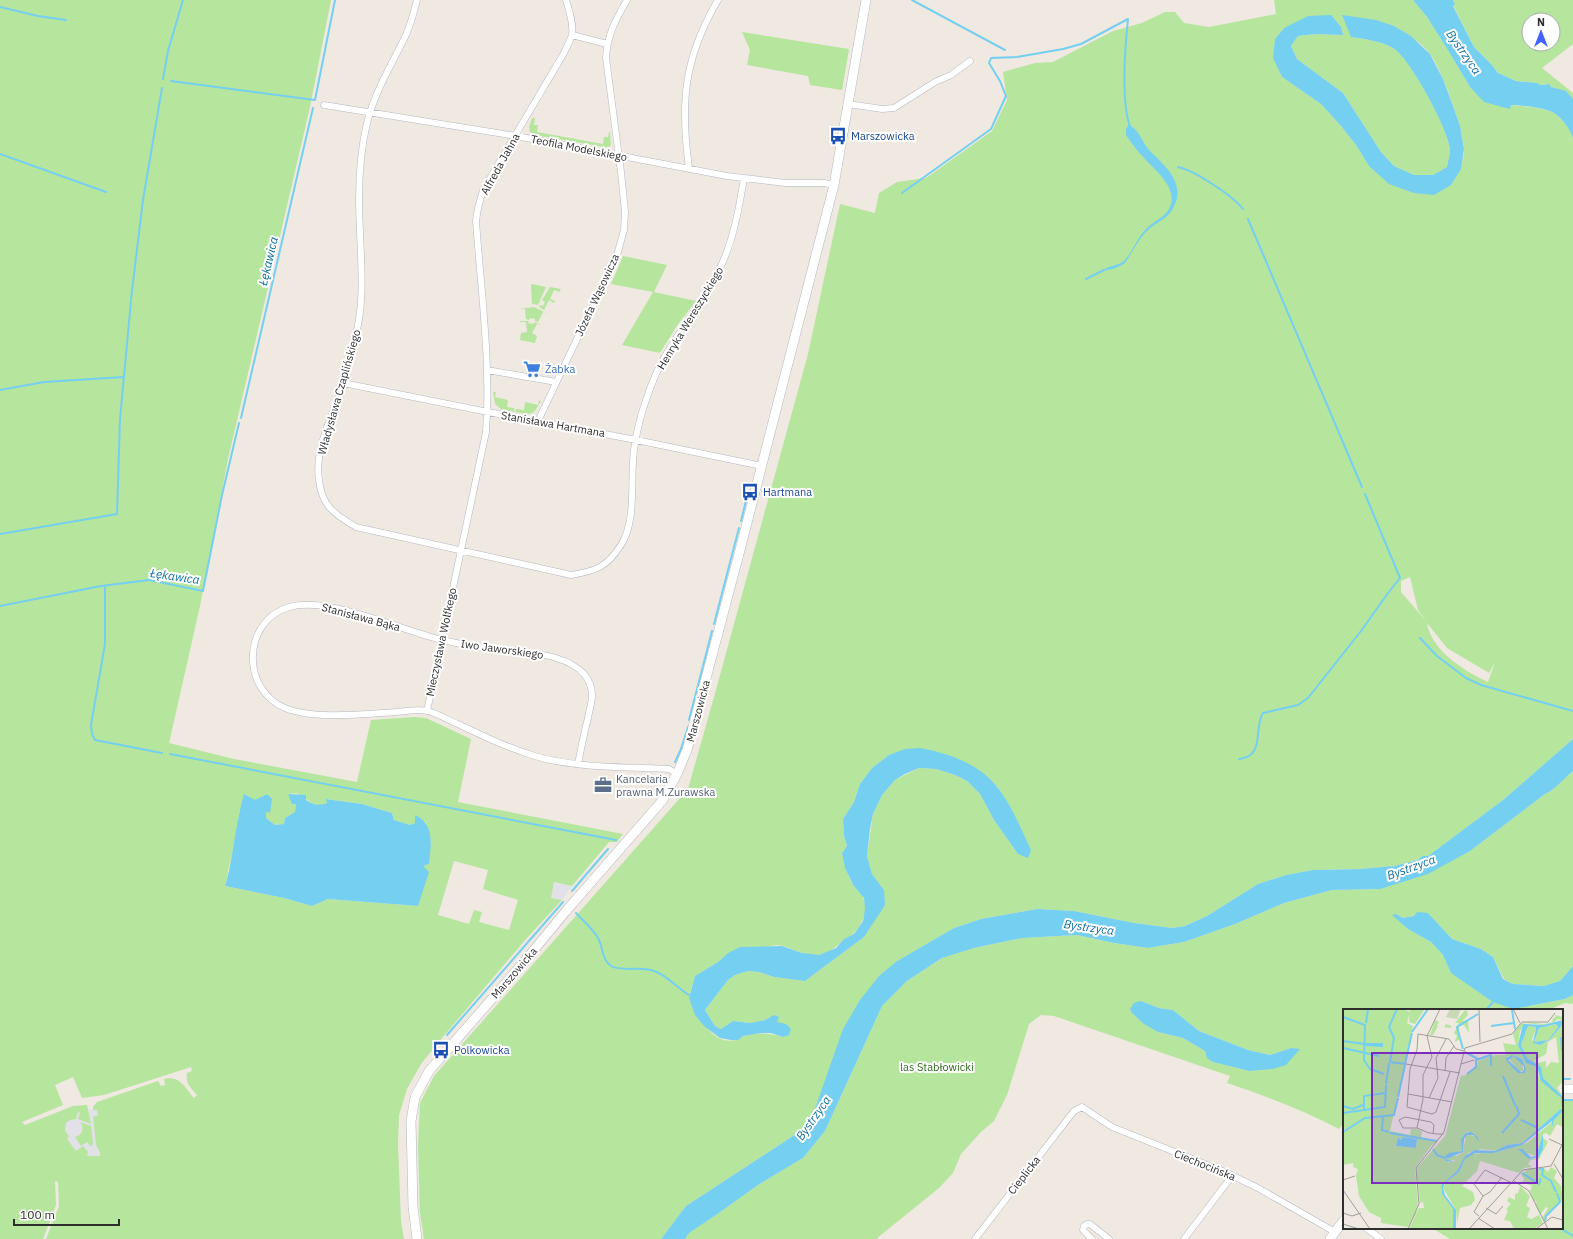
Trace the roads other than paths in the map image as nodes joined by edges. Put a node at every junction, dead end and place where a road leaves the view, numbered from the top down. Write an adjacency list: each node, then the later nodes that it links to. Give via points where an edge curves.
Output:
1 (417, 0): 11 (street, Władysława Czaplińskiego, via 407,34 375,95)
2 (566, 0): 6 (street, Alfreda Jahna)
3 (627, 0): 7 (street, Józefa Wąsowicza)
4 (718, 0): 14 (street, via 698,42 689,69 684,98 684,124)
5 (866, 0): 9 (street, Marszowicka)
6 (572, 35): 7 (street); 12 (street, Alfreda Jahna)
7 (607, 44): 13 (street, Józefa Wąsowicza, via 606,58)
8 (970, 61): 9 (street, via 894,108 882,110)
9 (848, 104): 16 (street, Marszowicka)
10 (324, 105): 11 (street, Teofila Modelskiego)
11 (370, 111): 12 (street, Teofila Modelskiego); 19 (street, Władysława Czaplińskiego, via 363,146 359,203 362,293 358,324)
12 (516, 136): 13 (street, Teofila Modelskiego); 17 (street, Alfreda Jahna, via 483,190 476,221)
13 (618, 155): 14 (street, Teofila Modelskiego); 18 (street, Józefa Wąsowicza, via 625,212 624,230 605,282)
14 (689, 168): 15 (street, Teofila Modelskiego)
15 (744, 178): 16 (street, Teofila Modelskiego); 22 (street, Henryka Wereszyckiego, via 734,228 722,266 669,348 657,372 644,404)
16 (834, 185): 23 (street, Marszowicka)
17 (487, 370): 18 (street); 20 (street, Alfreda Jahna)
18 (556, 382): 21 (street, Józefa Wąsowicza)
19 (343, 383): 20 (street, Stanisława Hartmana); 24 (street, Władysława Czaplińskiego, via 320,451 318,478 321,494 328,507 356,527)
20 (488, 412): 21 (street, Stanisława Hartmana); 24 (street, Mieczysława Wolfkego)
21 (538, 421): 22 (street, Stanisława Hartmana)
22 (636, 440): 23 (street, Stanisława Hartmana); 24 (street, Henryka Wereszyckiego, via 629,525 622,544 608,562 591,572 571,574)
23 (762, 466): 28 (street, Marszowicka, via 694,726)
24 (461, 550): 25 (street, Mieczysława Wolfkego)
25 (441, 640): 26 (street, Mieczysława Wolfkego); 26 (street, Stanisława Bąka, via 350,612 301,605 282,610 262,627 252,654 253,669 259,684 272,700 287,709 335,715); 27 (street, Iwo Jaworskiego, via 538,653 572,664 584,674 590,684 592,696)
26 (427, 711): 27 (street, Mieczysława Wolfkego, via 528,754 556,762)
27 (578, 764): 28 (street, Mieczysława Wolfkego, via 669,769)
28 (676, 774): 34 (street, Marszowicka, via 662,800 421,1083 415,1097 411,1127 413,1207)
29 (1074, 1111): 30 (street, Ciechocińska, via 1084,1108 1093,1116 1118,1129); 35 (street, Cieplicka)
30 (1232, 1176): 33 (street, Ciechocińska, via 1284,1202); 38 (street)
31 (1343, 1221): 33 (street)
32 (1367, 1229): 39 (street)
33 (1332, 1235)
34 (417, 1239)
35 (975, 1239)
36 (1092, 1239): 37 (street, via 1083,1230 1087,1224)
37 (1109, 1239)
38 (1184, 1239)
39 (1381, 1239)

